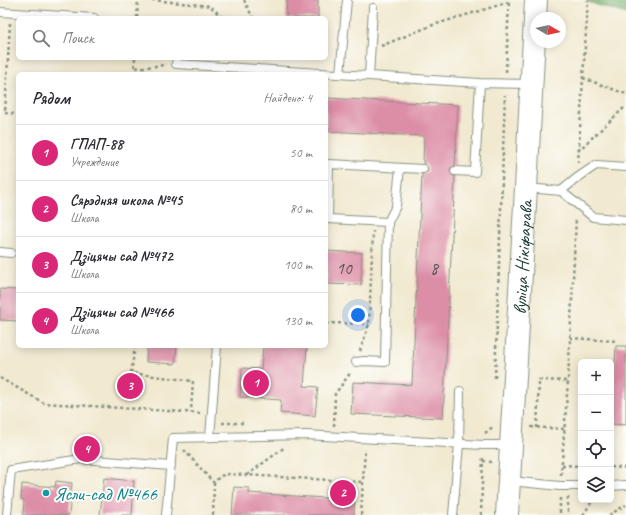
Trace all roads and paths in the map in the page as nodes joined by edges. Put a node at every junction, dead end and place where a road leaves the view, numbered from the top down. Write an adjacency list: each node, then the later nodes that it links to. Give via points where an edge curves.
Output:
1 (138, 0): 12 (path)
2 (152, 0): 13 (path, via 210,6)
3 (244, 0): 14 (path)
4 (347, 0): 22 (lane)
5 (536, 0): 27 (main road, вуліца Нікіфарава)
6 (509, 1): 15 (path, via 433,25); 26 (path)
7 (589, 1): 24 (path)
8 (374, 8): 15 (lane)
9 (0, 12): 10 (lane)
10 (11, 13): 11 (lane); 30 (path, via 5,113)
11 (61, 16)
12 (137, 16)
13 (221, 16)
14 (252, 16)
15 (371, 50): 23 (lane)
16 (135, 60): 18 (path)
17 (177, 61): 18 (path, via 173,65); 20 (lane)
18 (134, 68): 19 (path)
19 (134, 72)
20 (315, 72)
21 (328, 73): 22 (lane)
22 (340, 74): 23 (lane)
23 (369, 76): 25 (lane)
24 (583, 78): 28 (path); 31 (path)
25 (480, 82): 26 (lane); 35 (lane, via 475,172)
26 (506, 83): 27 (lane); 53 (path)
27 (531, 84): 37 (main road, вуліца Нікіфарава)
28 (626, 94)
29 (626, 106): 31 (path)
30 (16, 114)
31 (578, 151): 36 (path)
32 (626, 167): 36 (lane, via 596,165)
33 (400, 168): 34 (lane); 41 (lane, via 329,164 328,219); 42 (lane, via 396,206)
34 (423, 169)
35 (455, 171)
36 (577, 178): 38 (lane)
37 (526, 188): 38 (lane); 70 (main road, вуліца Нікіфарава)
38 (561, 191): 39 (lane)
39 (576, 205): 40 (lane, via 592,217); 47 (path)
40 (626, 220)
41 (374, 221): 42 (lane); 46 (path)
42 (388, 222): 51 (lane, via 385,362)
43 (0, 252): 44 (lane)
44 (11, 253)
45 (328, 324): 46 (path)
46 (369, 324): 51 (path)
47 (570, 338): 48 (path); 54 (path)
48 (617, 340)
49 (135, 348): 56 (path, via 132,373 193,381)
50 (217, 348): 57 (lane)
51 (356, 362): 61 (path, via 336,394)
52 (0, 378): 56 (path, via 44,403)
53 (495, 378)
54 (568, 381): 62 (path); 62 (path, via 539,380 537,428)
55 (460, 391): 68 (lane)
56 (191, 412): 57 (path, via 200,413)
57 (211, 422): 58 (path); 64 (lane)
58 (250, 424)
59 (327, 426): 61 (path)
60 (493, 426): 69 (path, via 483,435)
61 (334, 427): 65 (path)
62 (564, 429): 73 (path)
63 (306, 435): 64 (lane); 65 (lane); 78 (path, via 296,439)
64 (210, 437): 66 (lane)
65 (334, 437): 67 (lane)
66 (173, 438): 74 (lane); 81 (path)
67 (366, 438): 68 (lane); 80 (path)
68 (459, 444): 69 (lane); 92 (lane)
69 (483, 445): 70 (lane); 71 (path)
70 (512, 445): 79 (main road, вуліца Нікіфарава)
71 (483, 461): 72 (path); 93 (path)
72 (492, 462)
73 (562, 465): 75 (path); 83 (path)
74 (170, 466): 88 (lane, via 80,459 11,470); 89 (lane)
75 (578, 466)
76 (614, 467): 77 (path)
77 (626, 468)
78 (246, 475): 80 (path); 81 (path, via 220,476)
79 (509, 480): 83 (lane); 94 (main road, вуліца Нікіфарава)
80 (363, 482): 91 (path)
81 (214, 483): 90 (path)
82 (626, 485): 85 (lane)
83 (564, 486): 84 (lane); 95 (path); 96 (path)
84 (578, 486)
85 (614, 486)
86 (591, 503): 97 (path)
87 (626, 505): 98 (path)
88 (7, 515)
89 (166, 515)
90 (213, 515)
91 (362, 515)
92 (453, 515)
93 (480, 515)
94 (508, 515)
95 (560, 515)
96 (568, 515)
97 (583, 515)
98 (610, 515)

